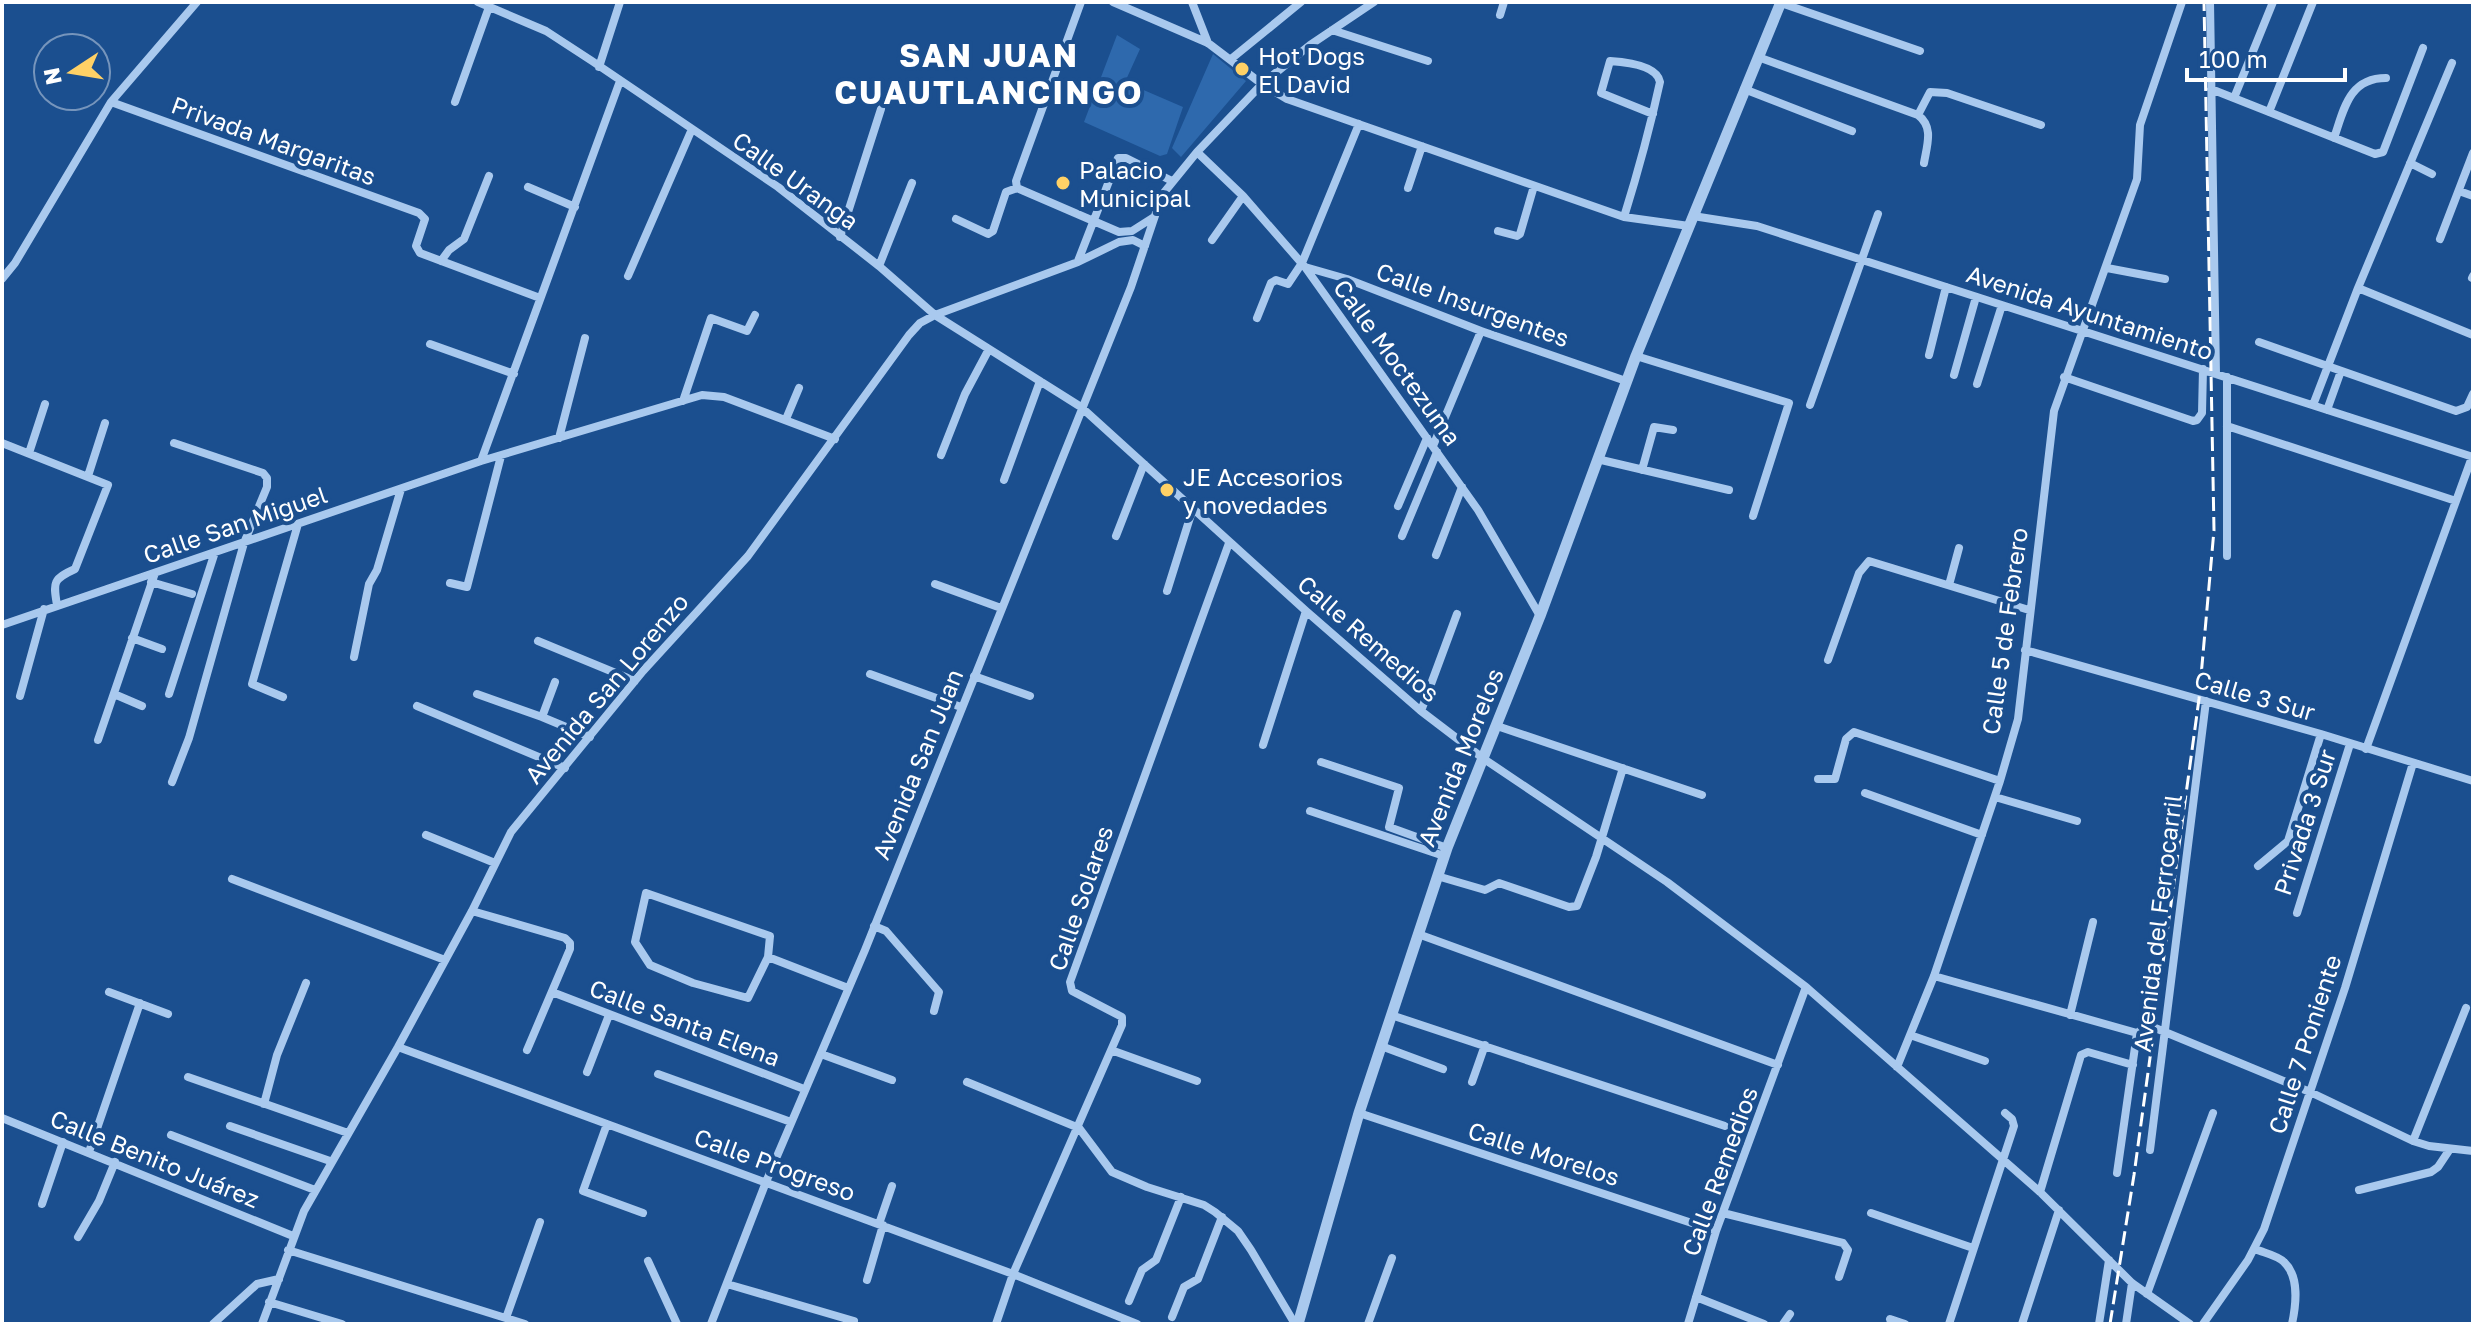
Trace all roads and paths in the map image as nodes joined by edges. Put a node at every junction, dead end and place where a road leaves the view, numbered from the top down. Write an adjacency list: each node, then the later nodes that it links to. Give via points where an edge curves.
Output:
1 (197, 2): 32 (street)
2 (478, 2): 15 (street, Calle Uranga)
3 (620, 2): 25 (street)
4 (1081, 2): 56 (street)
5 (1113, 2): 18 (street, Avenida Ayuntamiento)
6 (1192, 2): 18 (street)
7 (1301, 2): 22 (street)
8 (1374, 2): 17 (street, Avenida San Juan)
9 (1504, 2): 16 (street)
10 (1781, 2): 20 (street); 21 (street, Avenida Morelos)
11 (2182, 2): 78 (street, Calle 5 de Febrero, via 2140,125 2137,179)
12 (2210, 2): 30 (street)
13 (2273, 2): 31 (street)
14 (2313, 2): 37 (street)
15 (489, 7): 25 (street, Calle Uranga, via 546,31); 34 (street)
16 (1500, 15)
17 (1332, 30): 23 (street); 28 (street, Avenida San Juan)
18 (1208, 43): 22 (street, Avenida Ayuntamiento)
19 (2423, 48): 44 (street, via 2383,152 2375,154)
20 (1920, 51)
21 (1758, 57): 29 (street, Avenida Morelos); 39 (street)
22 (1231, 59): 28 (street, Avenida Ayuntamiento)
23 (1428, 61)
24 (2452, 63): 49 (street)
25 (599, 67): 27 (street, Calle Uranga)
26 (2386, 78): 44 (street, via 2370,78 2357,88)
27 (620, 81): 42 (street, Calle Uranga); 61 (street)
28 (1262, 84): 40 (street, Avenida Ayuntamiento, via 1287,99); 46 (street, Avenida San Juan)
29 (1744, 89): 43 (street); 67 (street, Avenida Morelos)
30 (2211, 89): 31 (street); 103 (street)
31 (2234, 98): 37 (street)
32 (112, 101)
33 (112, 102): 74 (street, Privada Margaritas, via 424,215 417,251)
34 (455, 102)
35 (881, 109): 69 (street)
36 (105, 112): 80 (street)
37 (2269, 112): 44 (street)
38 (1653, 114): 38 (street, via 1659,74 1610,61 1601,93); 64 (street)
39 (1918, 115): 41 (street, via 1930,92 1947,93); 48 (street, via 1929,132)
40 (1359, 124): 45 (street, Avenida Ayuntamiento); 76 (street)
41 (2041, 125)
42 (692, 129): 69 (street, Calle Uranga); 79 (street)
43 (1852, 131)
44 (2334, 138)
45 (1422, 146): 54 (street, Avenida Ayuntamiento); 57 (street)
46 (1197, 152): 52 (street, Avenida San Juan); 59 (street, Calle Moctezuma)
47 (2473, 153): 58 (street)
48 (1924, 163)
49 (2410, 163): 50 (street); 83 (street)
50 (2432, 174)
51 (489, 176): 74 (street, via 464,239)
52 (1172, 181): 63 (street, Avenida San Juan); 66 (street, via 1118,158)
53 (912, 183): 77 (street)
54 (1534, 186): 64 (street, Avenida Ayuntamiento); 68 (street, via 1520,234)
55 (528, 187): 61 (street)
56 (1017, 188): 65 (street, via 1006,192 988,234); 66 (street)
57 (1408, 188)
58 (2459, 191): 60 (street); 70 (street)
59 (1243, 196): 71 (street); 76 (street, Calle Moctezuma)
60 (2473, 196)
61 (575, 207): 85 (street)
62 (1878, 214): 73 (street)
63 (1154, 217): 66 (street, via 1132,231 1119,232); 72 (street, Avenida San Juan)
64 (1624, 217): 67 (street, Avenida Ayuntamiento)
65 (956, 219)
66 (1093, 221): 75 (street)
67 (1691, 221): 73 (street, Avenida Ayuntamiento, via 1757,226); 98 (street, Avenida Morelos)
68 (1498, 231)
69 (840, 237): 77 (street, Calle Uranga)
70 (2440, 239)
71 (1212, 240)
72 (1145, 246): 75 (street, Avenida San Lorenzo, via 1127,239); 116 (street, Avenida San Juan)
73 (1862, 260): 82 (street, Avenida Ayuntamiento); 114 (street)
74 (441, 261): 85 (street)
75 (1078, 262): 88 (street, Avenida San Lorenzo)
76 (1303, 265): 89 (street, via 1288,284 1271,283); 91 (street, Calle Insurgentes); 123 (street, Calle Moctezuma)
77 (879, 266): 88 (street, Calle Uranga)
78 (2107, 268): 81 (street); 90 (street, Calle 5 de Febrero)
79 (628, 276)
80 (2, 279)
81 (2165, 279)
82 (1946, 287): 84 (street, Avenida Ayuntamiento); 97 (street)
83 (2358, 288): 92 (street); 99 (street)
84 (1976, 297): 86 (street, Avenida Ayuntamiento); 104 (street)
85 (540, 298): 102 (street)
86 (2002, 305): 90 (street, Avenida Ayuntamiento); 109 (street)
87 (755, 315): 112 (street, via 747,331 711,318)
88 (935, 315): 96 (street, Calle Uranga); 124 (street, Avenida San Lorenzo, via 909,335)
89 (1257, 318)
90 (2082, 330): 100 (street, Avenida Ayuntamiento); 105 (street, Calle 5 de Febrero)
91 (1481, 331): 108 (street, Calle Insurgentes); 127 (street)
92 (2473, 335)
93 (585, 338): 122 (street)
94 (2259, 342): 99 (street)
95 (430, 344): 102 (street)
96 (989, 349): 107 (street, Calle Uranga); 129 (street)
97 (1929, 355)
98 (1636, 356): 108 (street, Avenida Morelos); 144 (street, via 1789,403)
99 (2327, 366): 101 (street); 115 (street)
100 (2203, 369): 103 (street, Avenida Ayuntamiento); 105 (street, via 2202,413 2193,421)
101 (2341, 371): 111 (street, via 2456,411 2463,410); 117 (street)
102 (514, 374): 133 (street)
103 (2216, 374): 106 (street, Avenida Ayuntamiento)
104 (1954, 375)
105 (2064, 377): 163 (street, Calle 5 de Febrero, via 2048,444)
106 (2227, 377): 115 (street, Avenida Ayuntamiento); 120 (street)
107 (1040, 381): 116 (street, Calle Uranga); 137 (street)
108 (1626, 381): 132 (street, Avenida Morelos)
109 (1977, 384)
110 (799, 388): 118 (street)
111 (2473, 394)
112 (683, 401): 118 (street, Calle San Miguel, via 702,395 724,397); 122 (street, Calle San Miguel)
113 (45, 404): 128 (street)
114 (1810, 405)
115 (2313, 405): 117 (street, Avenida Ayuntamiento)
116 (1081, 407): 134 (street, Calle Remedios); 161 (street, Avenida San Juan)
117 (2327, 410): 131 (street, Avenida Ayuntamiento)
118 (786, 419): 124 (street, Calle San Miguel)
119 (105, 423): 136 (street)
120 (2227, 426): 141 (street); 153 (street)
121 (1673, 430): 135 (street, via 1654,427)
122 (559, 438): 130 (street, Calle San Miguel)
123 (1427, 438): 127 (street, Calle Moctezuma); 142 (street)
124 (835, 439): 177 (street, Avenida San Lorenzo, via 748,556)
125 (2, 443): 128 (street)
126 (174, 443): 148 (street, via 267,478)
127 (1435, 449): 138 (street, Calle Moctezuma); 147 (street)
128 (29, 453): 136 (street)
129 (941, 455)
130 (501, 456): 133 (street, Calle San Miguel); 155 (street, via 467,587)
131 (2472, 457): 141 (street)
132 (1597, 459): 135 (street); 166 (street, Avenida Morelos)
133 (481, 461): 139 (street, Calle San Miguel)
134 (1144, 464): 143 (street, Calle Remedios); 146 (street)
135 (1642, 470): 140 (street)
136 (88, 476): 160 (street, via 108,489 75,569 59,576 54,585)
137 (1004, 480)
138 (1462, 487): 152 (street); 166 (street, Calle Moctezuma)
139 (401, 489): 145 (street, Calle San Miguel); 173 (street, via 369,584)
140 (1729, 490)
141 (2456, 501): 197 (street)
142 (1398, 506)
143 (1193, 508): 149 (street, Calle Remedios); 158 (street)
144 (1753, 516)
145 (298, 524): 148 (street, Calle San Miguel); 184 (street, via 252,684)
146 (1116, 536)
147 (1402, 536)
148 (244, 543): 151 (street, Calle San Miguel); 206 (street)
149 (1229, 543): 164 (street, Calle Remedios); 247 (street, Calle Solares, via 1070,982 1072,991 1122,1017)
150 (1959, 548): 157 (street)
151 (215, 552): 154 (street, Calle San Miguel); 180 (street)
152 (1436, 555)
153 (2227, 556)
154 (153, 578): 159 (street); 160 (street, Calle San Miguel); 169 (street)
155 (450, 583)
156 (935, 584): 161 (street)
157 (1949, 585): 163 (street); 174 (street, via 1869,561 1859,573)
158 (1167, 591)
159 (192, 594)
160 (57, 605): 162 (street, Calle San Miguel)
161 (1001, 608): 176 (street, Avenida San Juan)
162 (44, 609): 167 (street, Calle San Miguel); 182 (street)
163 (2029, 610): 172 (street, Calle 5 de Febrero)
164 (1306, 611): 189 (street, Calle Remedios); 196 (street)
165 (1457, 614): 189 (street)
166 (1540, 616): 191 (street, Avenida Morelos)
167 (5, 624): 168 (street)
168 (2, 637)
169 (132, 638): 171 (street); 179 (street)
170 (538, 641): 177 (street)
171 (162, 649)
172 (2025, 650): 185 (street, Calle 3 Sur); 204 (street, Calle 5 de Febrero, via 2018,719)
173 (354, 657)
174 (1828, 660)
175 (870, 674): 188 (street)
176 (974, 676): 183 (street); 188 (street, Avenida San Juan)
177 (635, 681): 193 (street, Avenida San Lorenzo)
178 (555, 682): 190 (street)
179 (114, 694): 186 (street); 194 (street)
180 (169, 694)
181 (477, 694): 190 (street)
182 (20, 696)
183 (1030, 696)
184 (283, 697)
185 (2206, 701): 192 (street, Calle 3 Sur); 240 (street, Avenida del Ferrocarril)
186 (142, 706)
187 (417, 706): 201 (street)
188 (961, 707): 223 (street, Avenida San Juan)
189 (1421, 711): 198 (street, Calle Remedios)
190 (542, 717): 193 (street)
191 (1497, 726): 198 (street, Avenida Morelos); 202 (street)
192 (2321, 734): 195 (street, Calle 3 Sur); 217 (street, via 2288,841)
193 (590, 737): 201 (street, Avenida San Lorenzo)
194 (98, 740)
195 (2350, 744): 197 (street, Calle 3 Sur); 221 (street, Privada 3 Sur)
196 (1263, 745)
197 (2366, 749): 200 (street, Calle 3 Sur)
198 (1484, 759): 214 (street, Calle Remedios); 215 (street, Avenida Morelos)
199 (1321, 762): 215 (street, via 1399,788 1389,827)
200 (2413, 763): 205 (street, Calle 3 Sur); 262 (street, Calle 7 Poniente)
201 (565, 768): 216 (street, Avenida San Lorenzo, via 511,832)
202 (1623, 768): 208 (street); 214 (street)
203 (1818, 779): 204 (street, via 1837,776 1847,735 1854,732)
204 (2000, 781): 209 (street, Calle 5 de Febrero)
205 (2473, 781)
206 (172, 782)
207 (1865, 793): 213 (street)
208 (1702, 795)
209 (1995, 797): 211 (street); 213 (street, Calle 5 de Febrero)
210 (1310, 811): 215 (street)
211 (2077, 821)
212 (426, 835): 216 (street)
213 (1982, 835): 227 (street, Calle 5 de Febrero)
214 (1601, 837): 218 (street, via 1580,900 1572,907 1499,883 1485,890); 229 (street, Calle Remedios)
215 (1446, 852): 218 (street, Avenida Morelos)
216 (495, 863): 220 (street, Avenida San Lorenzo)
217 (2258, 866)
218 (1437, 876): 224 (street, Avenida Morelos)
219 (232, 879): 226 (street)
220 (472, 911): 226 (street, Avenida San Lorenzo); 232 (street, via 570,943)
221 (2297, 913)
222 (2093, 922): 239 (street)
223 (874, 926): 230 (street, Avenida San Juan); 235 (street, via 886,931 939,992)
224 (1418, 934): 238 (street, Avenida Morelos); 250 (street)
225 (768, 957): 225 (street, via 770,936 646,893 635,942 650,965 748,998); 230 (street)
226 (445, 960): 245 (street, Avenida San Lorenzo)
227 (1934, 976): 239 (street); 242 (street, Calle 5 de Febrero)
228 (306, 983): 263 (street)
229 (1806, 987): 250 (street, Calle Remedios); 252 (street, Calle Remedios)
230 (848, 988): 248 (street, Avenida San Juan)
231 (109, 992): 233 (street)
232 (552, 992): 237 (street, Calle Santa Elena); 246 (street)
233 (140, 1003): 236 (street); 280 (street)
234 (2466, 1008): 275 (street)
235 (934, 1011)
236 (168, 1014)
237 (609, 1015): 254 (street); 261 (street, Calle Santa Elena)
238 (1391, 1015): 243 (street); 244 (street, Avenida Morelos)
239 (2070, 1015): 241 (street)
240 (2163, 1031): 241 (street, via 2148,1025); 262 (street); 278 (street, Avenida del Ferrocarril)
241 (2137, 1033): 251 (street)
242 (1910, 1035): 249 (street); 252 (street, Calle 5 de Febrero)
243 (1485, 1045): 260 (street); 271 (street)
244 (1381, 1046): 253 (street); 264 (street, Avenida Morelos)
245 (398, 1047): 269 (street, Calle Progreso); 273 (street, Avenida San Lorenzo)
246 (527, 1050)
247 (1111, 1050): 258 (street); 272 (street, Calle Solares)
248 (821, 1054): 257 (street); 261 (street, Avenida San Juan)
249 (1985, 1061)
250 (1778, 1065): 294 (street, Calle Remedios)
251 (2133, 1065): 284 (street); 289 (street, via 2088,1052 2081,1055)
252 (1897, 1067): 281 (street, Calle Remedios)
253 (1443, 1069)
254 (587, 1072)
255 (658, 1074): 268 (street)
256 (188, 1077): 263 (street)
257 (892, 1080)
258 (1197, 1081)
259 (967, 1082): 272 (street)
260 (1472, 1082)
261 (804, 1089): 268 (street, Avenida San Juan)
262 (2310, 1092): 275 (street); 303 (street, Calle 7 Poniente)
263 (264, 1104): 273 (street)
264 (1359, 1113): 299 (street, Calle Morelos); 331 (street, Avenida Morelos)
265 (2005, 1113): 281 (street, via 2014,1126)
266 (2213, 1113): 314 (street)
267 (2, 1118): 276 (street, Calle Benito Juárez)
268 (791, 1122): 285 (street, Avenida San Juan)
269 (607, 1124): 285 (street, Calle Progreso); 293 (street, via 583,1191)
270 (230, 1126): 282 (street)
271 (1725, 1126)
272 (1079, 1128): 290 (street, via 1112,1172); 308 (street, Calle Solares)
273 (348, 1133): 282 (street, Avenida San Lorenzo)
274 (171, 1135): 287 (street)
275 (2413, 1141): 277 (street)
276 (63, 1142): 280 (street, Calle Benito Juárez); 291 (street)
277 (2450, 1149): 279 (street); 288 (street, via 2431,1172)
278 (2150, 1150)
279 (2473, 1151)
280 (89, 1152): 283 (street, Calle Benito Juárez)
281 (2002, 1160): 289 (street, Calle Remedios); 302 (street)
282 (330, 1161): 287 (street, Avenida San Lorenzo)
283 (115, 1162): 300 (street, Calle Benito Juárez); 301 (street)
284 (2117, 1173)
285 (766, 1182): 298 (street, Calle Progreso); 313 (street, Avenida San Juan)
286 (892, 1186): 298 (street)
287 (315, 1190): 300 (street, Avenida San Lorenzo)
288 (2359, 1190)
289 (2040, 1192): 292 (street, Calle Remedios)
290 (1181, 1197): 296 (street); 316 (street, via 1156,1260 1142,1270)
291 (42, 1204)
292 (2059, 1210): 306 (street, Calle Remedios); 338 (street)
293 (643, 1213)
294 (1723, 1213): 299 (street, Calle Remedios); 309 (street, via 1843,1243 1848,1250)
295 (1871, 1213): 302 (street)
296 (1222, 1217): 319 (street, via 1198,1279 1184,1287); 331 (street, via 1238,1231)
297 (540, 1222): 320 (street)
298 (881, 1224): 308 (street, Calle Progreso); 311 (street)
299 (1716, 1231): 315 (street, Calle Remedios)
300 (293, 1236): 304 (street, Avenida San Lorenzo)
301 (78, 1237)
302 (1973, 1248): 337 (street)
303 (2255, 1249): 342 (street, Calle 7 Poniente); 343 (street, via 2291,1270)
304 (288, 1250): 310 (street, Avenida San Lorenzo); 320 (street)
305 (1392, 1258): 332 (street)
306 (2109, 1260): 312 (street, Calle Remedios); 339 (street)
307 (648, 1261): 327 (street)
308 (1013, 1274): 329 (street, Calle Solares); 330 (street, Calle Progreso)
309 (1839, 1277)
310 (279, 1279): 317 (street, Avenida San Lorenzo); 323 (street, via 257,1284)
311 (867, 1280)
312 (2132, 1283): 314 (street, Calle Remedios); 340 (street)
313 (727, 1284): 322 (street); 328 (street, Avenida San Juan)
314 (2147, 1294): 341 (street, Calle Remedios)
315 (1696, 1297): 333 (street, Calle Remedios); 334 (street)
316 (1129, 1301)
317 (269, 1302): 324 (street, Avenida San Lorenzo); 325 (street)
318 (1790, 1314): 335 (street)
319 (1172, 1317)
320 (506, 1318): 326 (street)
321 (1890, 1319): 336 (street)
322 (854, 1321)
323 (213, 1324)
324 (262, 1324)
325 (342, 1324)
326 (525, 1324)
327 (677, 1324)
328 (711, 1324)
329 (996, 1324)
330 (1137, 1324)
331 (1297, 1324)
332 (1368, 1324)
333 (1688, 1324)
334 (1764, 1324)
335 (1783, 1324)
336 (1905, 1324)
337 (1949, 1324)
338 (2022, 1324)
339 (2099, 1324)
340 (2126, 1324)
341 (2190, 1324)
342 (2203, 1324)
343 (2292, 1324)

